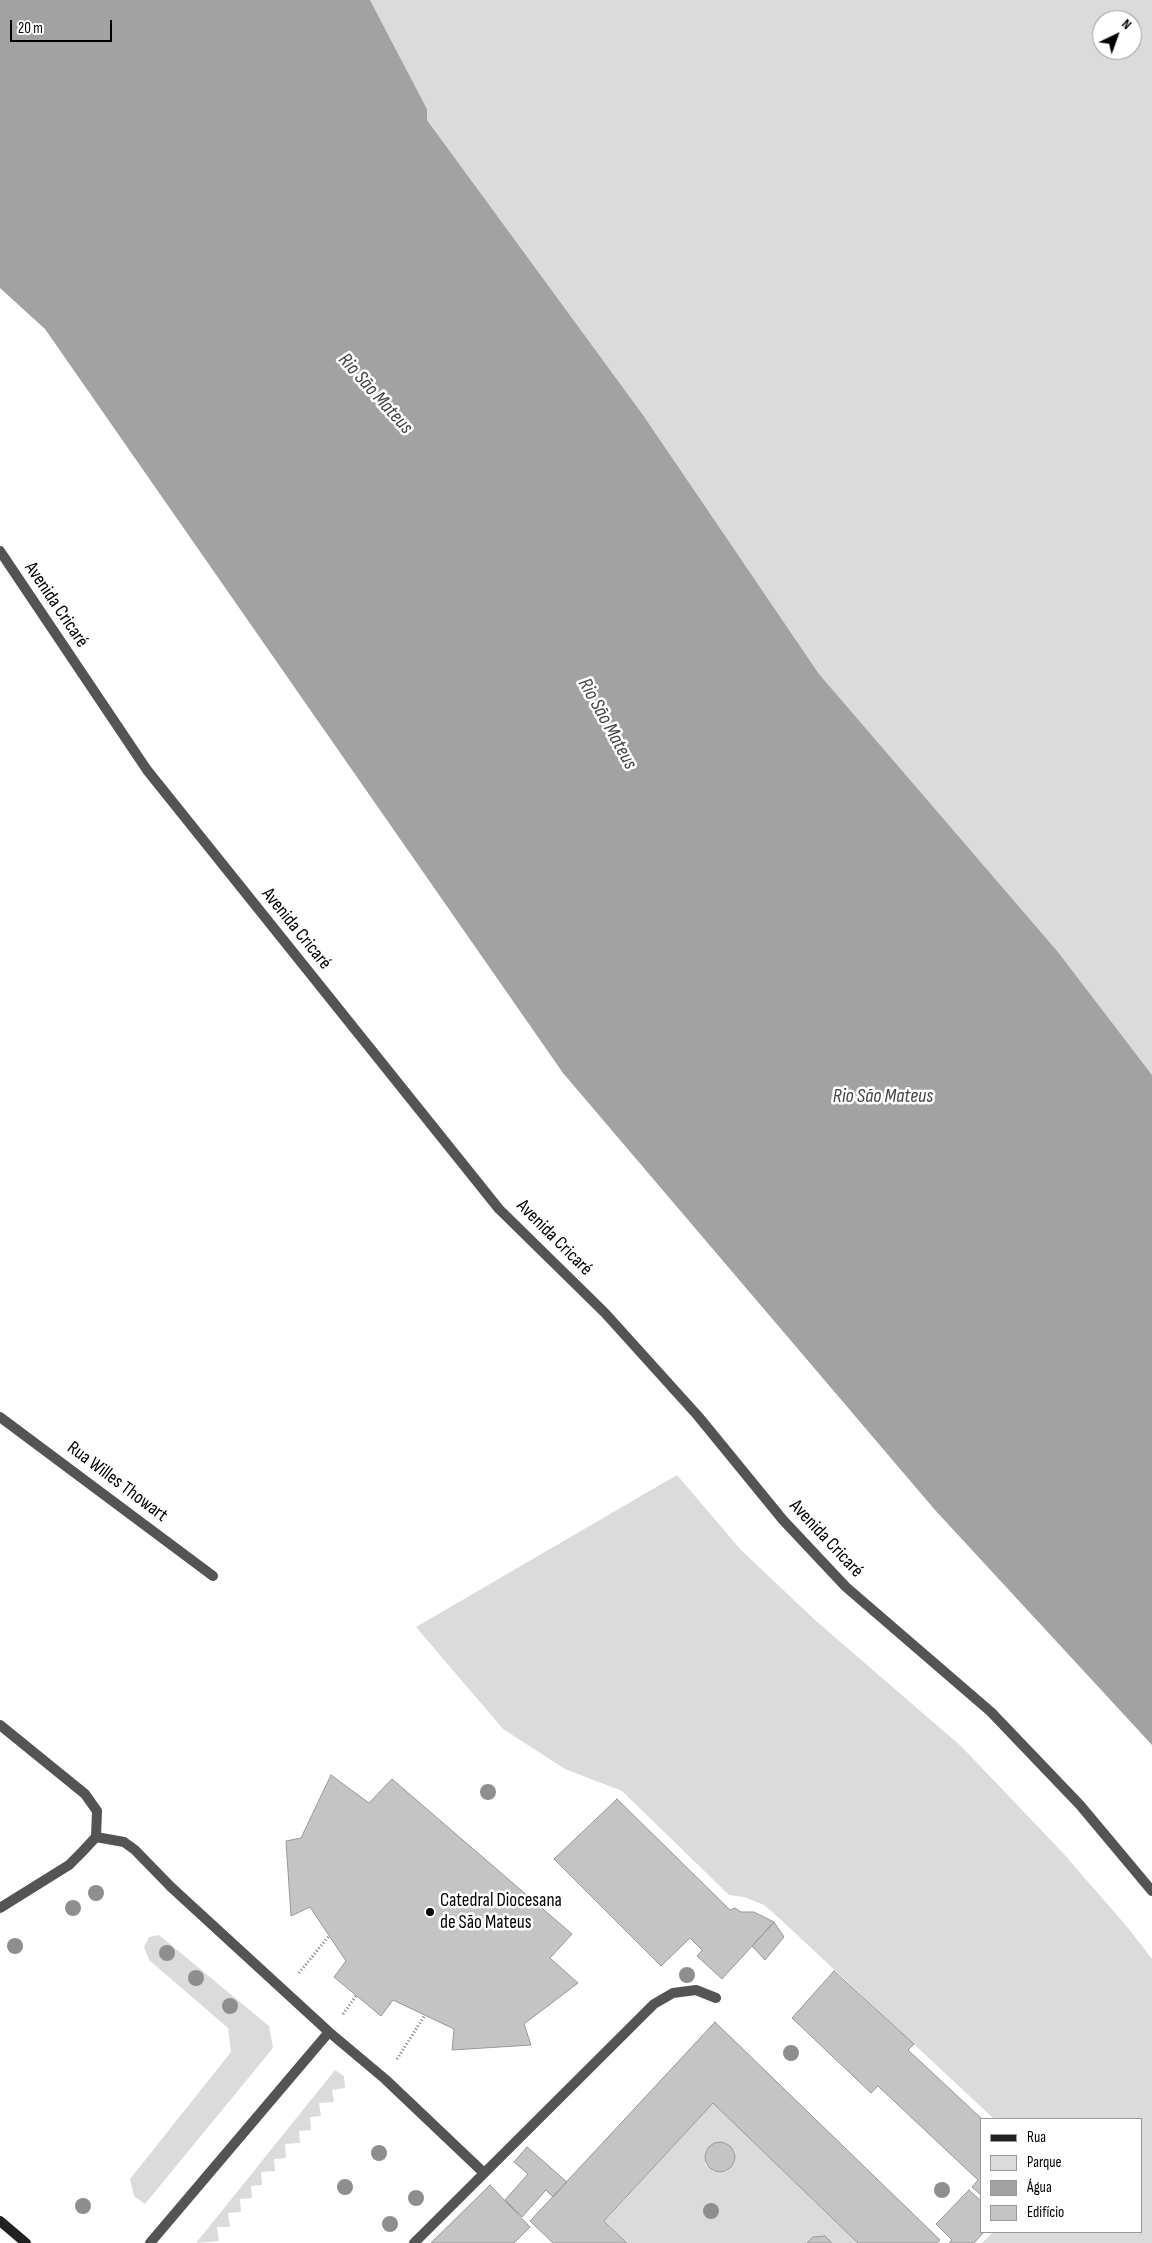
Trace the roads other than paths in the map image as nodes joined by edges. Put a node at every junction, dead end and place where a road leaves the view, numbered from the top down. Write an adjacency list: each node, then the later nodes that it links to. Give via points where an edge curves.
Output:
1 (0, 551): 6 (street, Avenida Cricaré, via 147,770 499,1209 611,1320 698,1416 782,1520 846,1587 991,1712 1080,1806)
2 (0, 1417): 3 (street, Rua Willes Thowart)
3 (213, 1576)
4 (0, 1725): 5 (street, via 85,1794 97,1812)
5 (96, 1837): 7 (street, via 69,1865); 9 (street, via 124,1842 135,1850)
6 (1152, 1891)
7 (0, 1908)
8 (716, 1998): 10 (street, via 696,1990 673,1993 654,2004)
9 (329, 2032): 10 (street, via 385,2079); 13 (street)
10 (484, 2173): 14 (street)
11 (0, 2221): 12 (street)
12 (26, 2243)
13 (150, 2243)
14 (414, 2243)

